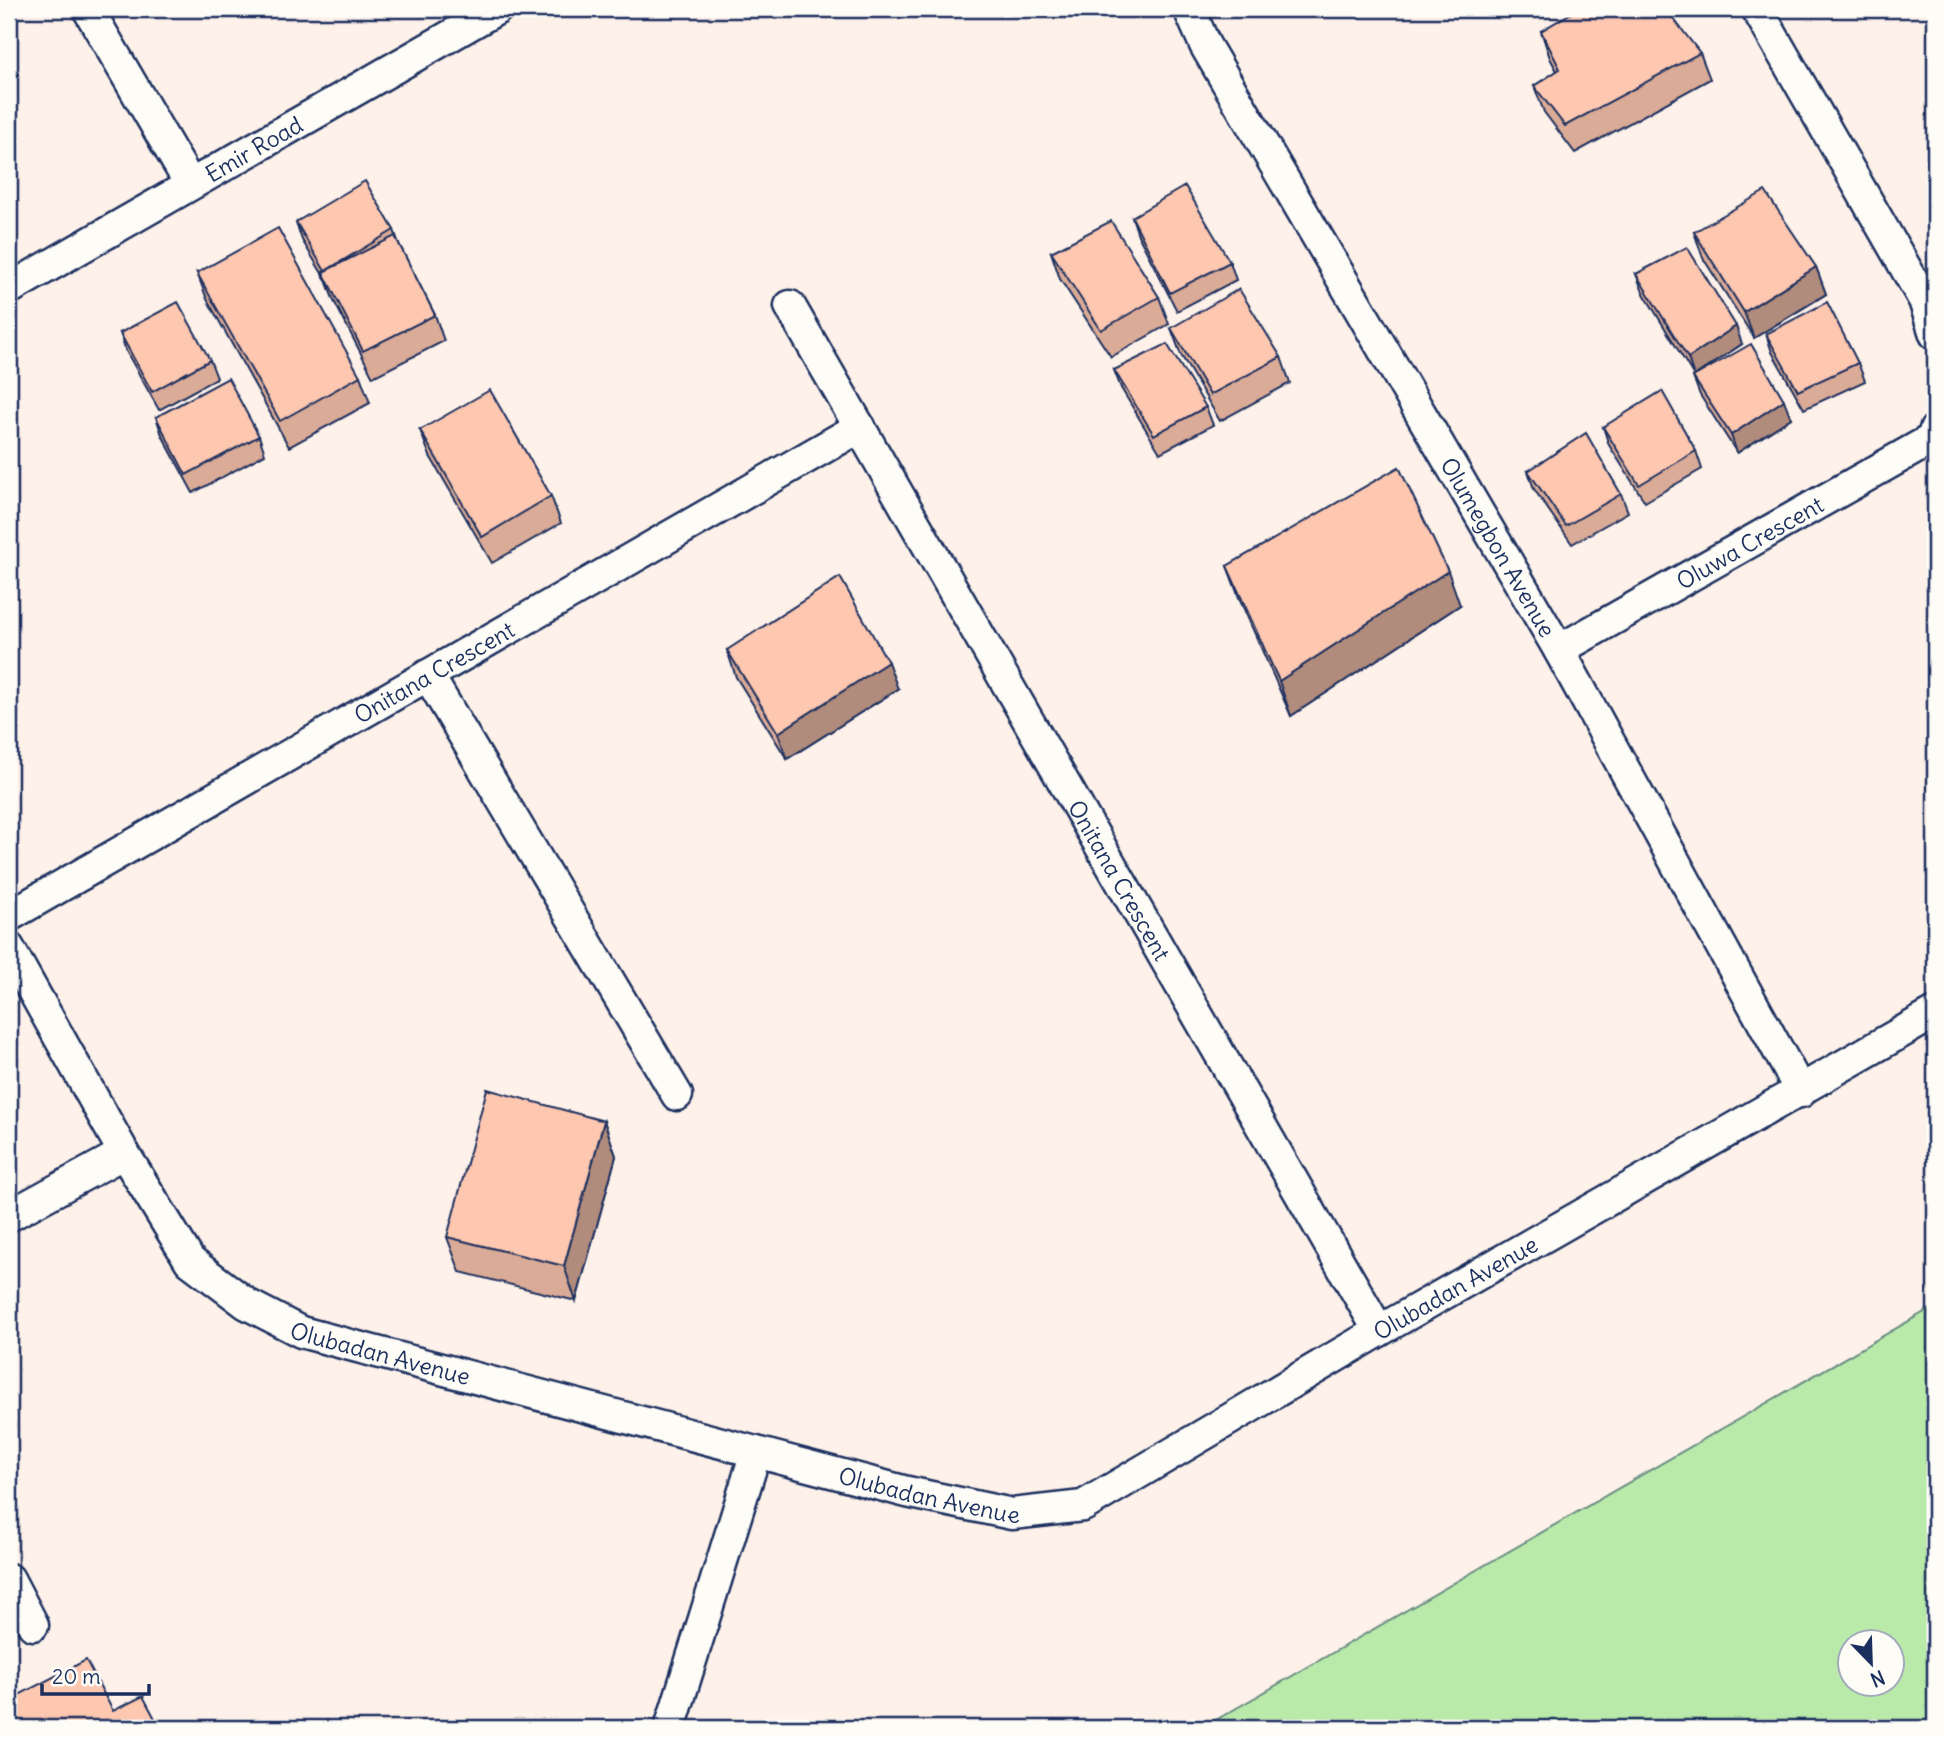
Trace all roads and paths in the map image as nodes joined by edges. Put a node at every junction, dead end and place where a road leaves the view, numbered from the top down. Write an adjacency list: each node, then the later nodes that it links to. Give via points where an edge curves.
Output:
1 (88, 9): 5 (street)
2 (496, 9): 5 (street, Emir Road)
3 (1189, 9): 11 (street, Olumegbon Avenue, via 1212,57)
4 (1757, 9): 8 (street, via 1924,300)
5 (190, 184): 6 (street, Emir Road)
6 (9, 289)
7 (790, 306): 9 (street, Onitana Crescent)
8 (1935, 334)
9 (860, 428): 12 (street, Onitana Crescent); 20 (street, Onitana Crescent)
10 (1935, 430): 11 (street, Oluwa Crescent, via 1931,439)
11 (1559, 650): 16 (street, Olumegbon Avenue)
12 (428, 675): 13 (street, Onitana Crescent); 17 (street)
13 (9, 916)
14 (9, 948): 18 (street, Olubadan Avenue)
15 (1935, 1013): 16 (street, Olubadan Avenue)
16 (1801, 1092): 20 (street, Olubadan Avenue)
17 (677, 1095)
18 (124, 1153): 19 (street); 21 (street, Olubadan Avenue, via 190,1261 247,1304 301,1332)
19 (9, 1216)
20 (1379, 1331): 21 (street, Olubadan Avenue, via 1083,1506 1012,1514)
21 (755, 1452): 24 (street)
22 (9, 1579): 23 (street)
23 (33, 1625)
24 (670, 1728)

